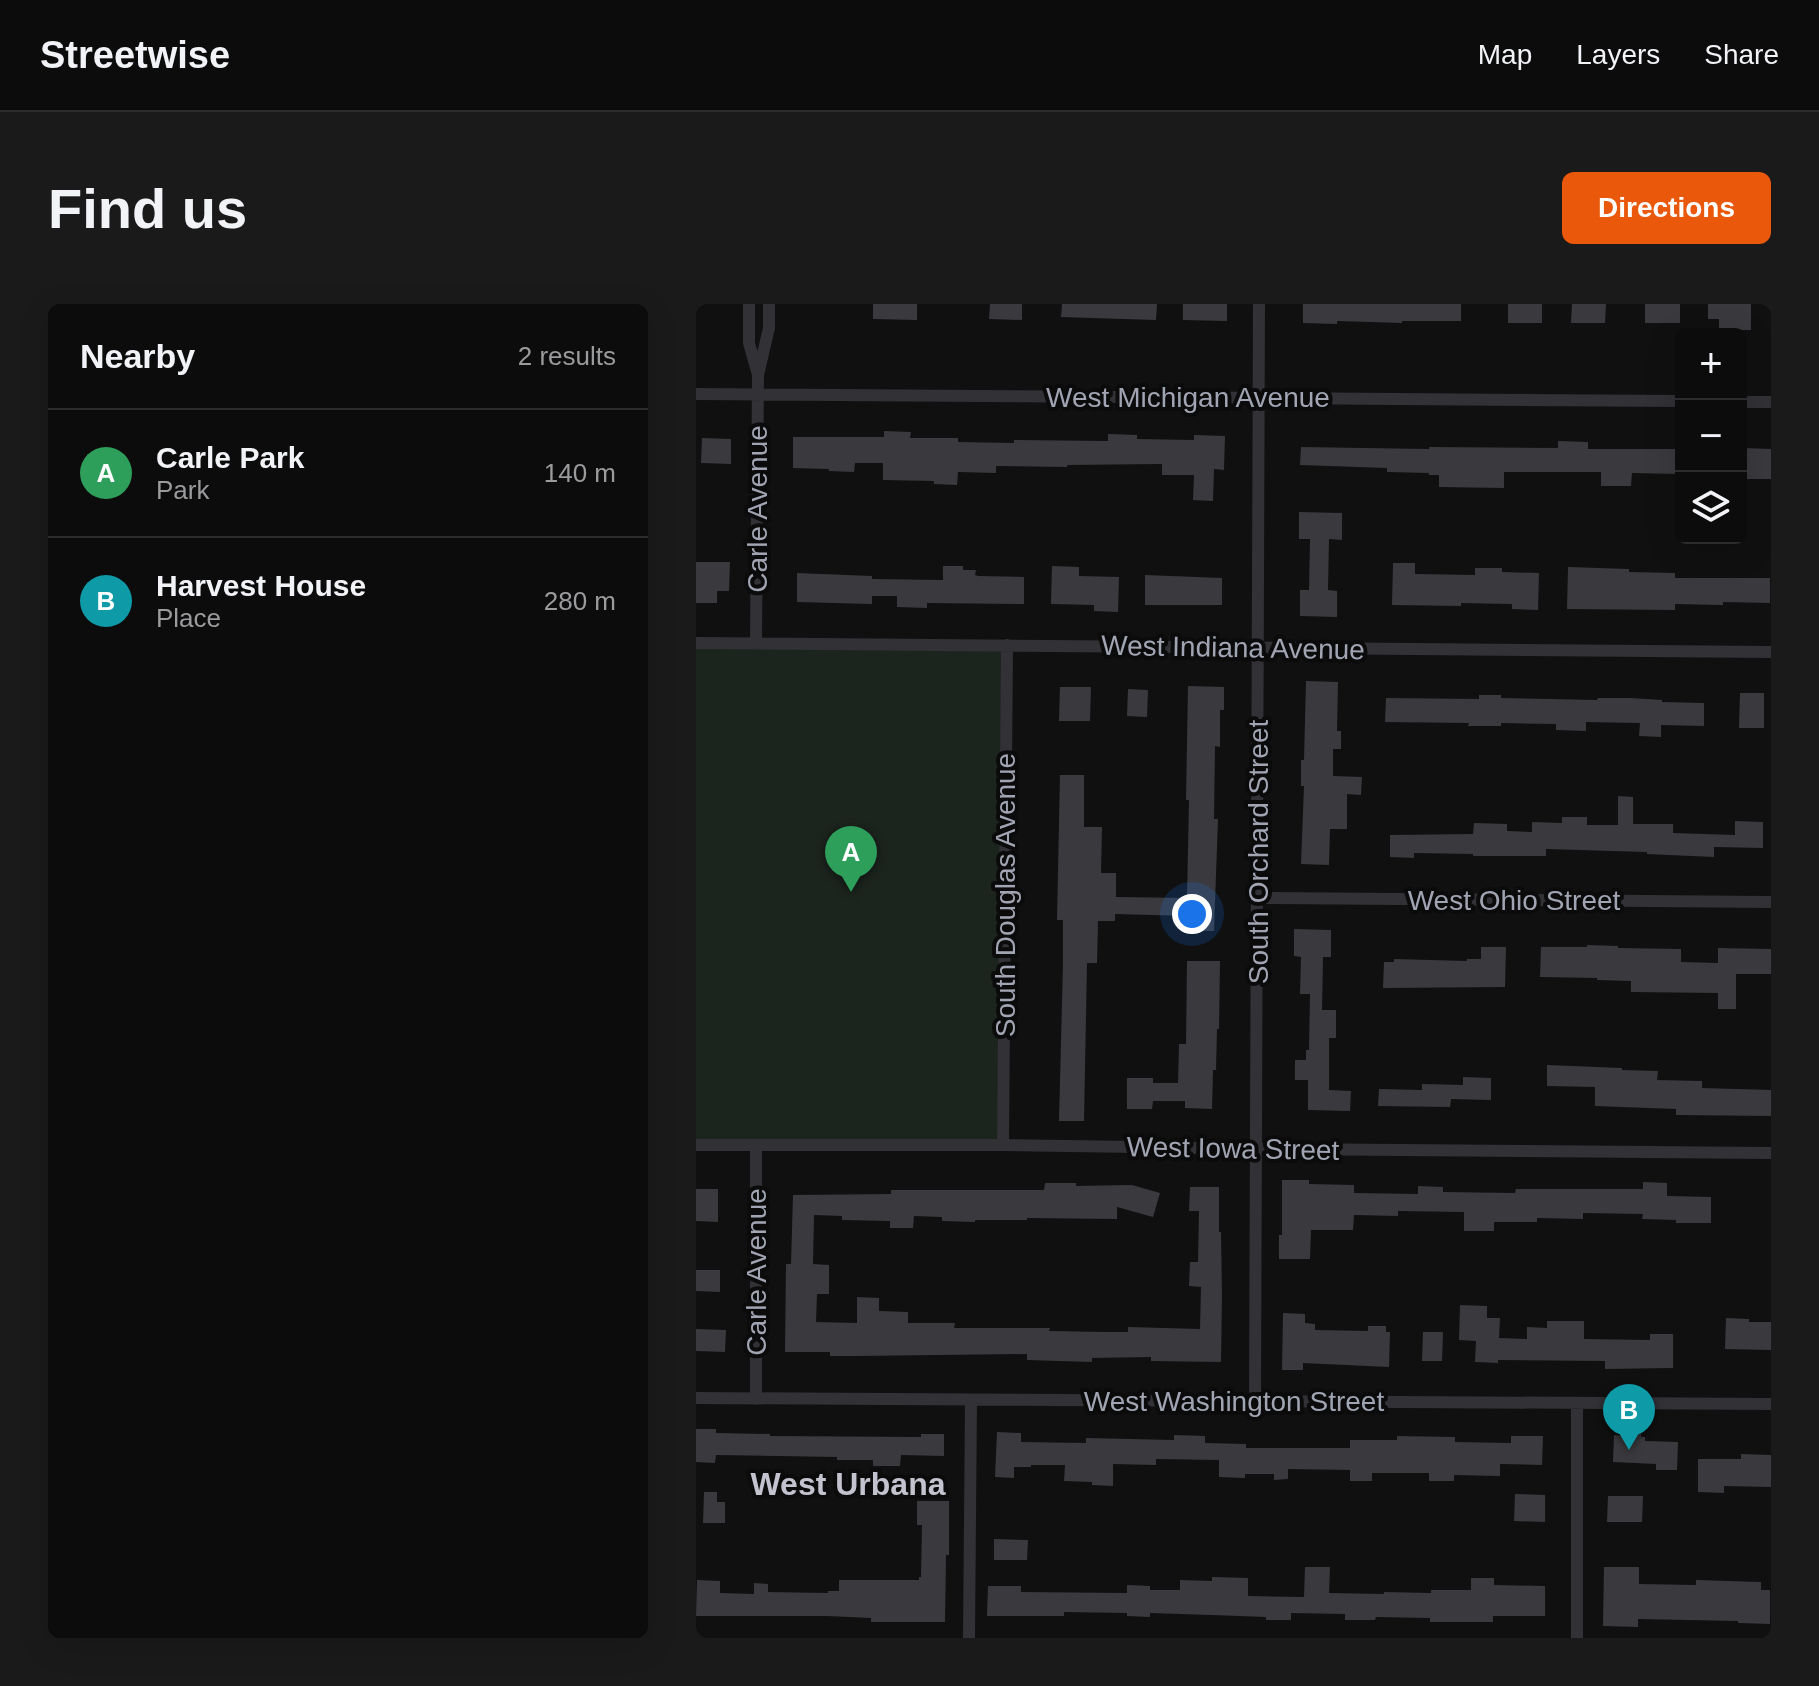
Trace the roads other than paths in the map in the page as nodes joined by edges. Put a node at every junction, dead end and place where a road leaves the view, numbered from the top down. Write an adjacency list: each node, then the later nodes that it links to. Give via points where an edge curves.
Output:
1 (749, 304): 4 (street, Carle Avenue, via 749,343)
2 (769, 304): 4 (street, Carle Avenue)
3 (1259, 304): 7 (street, South Orchard Street)
4 (758, 375): 6 (street, Carle Avenue)
5 (696, 394): 6 (street, West Michigan Avenue)
6 (758, 394): 7 (street, West Michigan Avenue); 12 (street, Carle Avenue)
7 (1259, 398): 8 (street, West Michigan Avenue); 14 (street, South Orchard Street)
8 (1675, 401)
9 (1747, 402): 10 (street)
10 (1771, 402)
11 (696, 643): 12 (street, West Indiana Avenue)
12 (756, 643): 13 (street, West Indiana Avenue)
13 (1007, 645): 14 (street, West Indiana Avenue); 19 (street, South Douglas Avenue)
14 (1258, 648): 15 (street, West Indiana Avenue); 16 (street, South Orchard Street)
15 (1771, 652)
16 (1257, 898): 17 (street, West Ohio Street); 21 (street, South Orchard Street)
17 (1771, 902)
18 (696, 1145): 20 (street, West Iowa Street)
19 (1003, 1145): 20 (street, West Iowa Street); 21 (street, West Iowa Street)
20 (756, 1146): 24 (street, Carle Avenue)
21 (1257, 1148): 22 (street, West Iowa Street); 26 (street, South Orchard Street)
22 (1771, 1153)
23 (696, 1398): 24 (street, West Washington Street)
24 (756, 1399): 25 (street, West Washington Street)
25 (971, 1400): 26 (street, West Washington Street); 29 (street)
26 (1255, 1401): 27 (street, West Washington Street)
27 (1577, 1403): 28 (street, West Washington Street); 30 (street)
28 (1771, 1404)
29 (969, 1638)
30 (1577, 1638)

